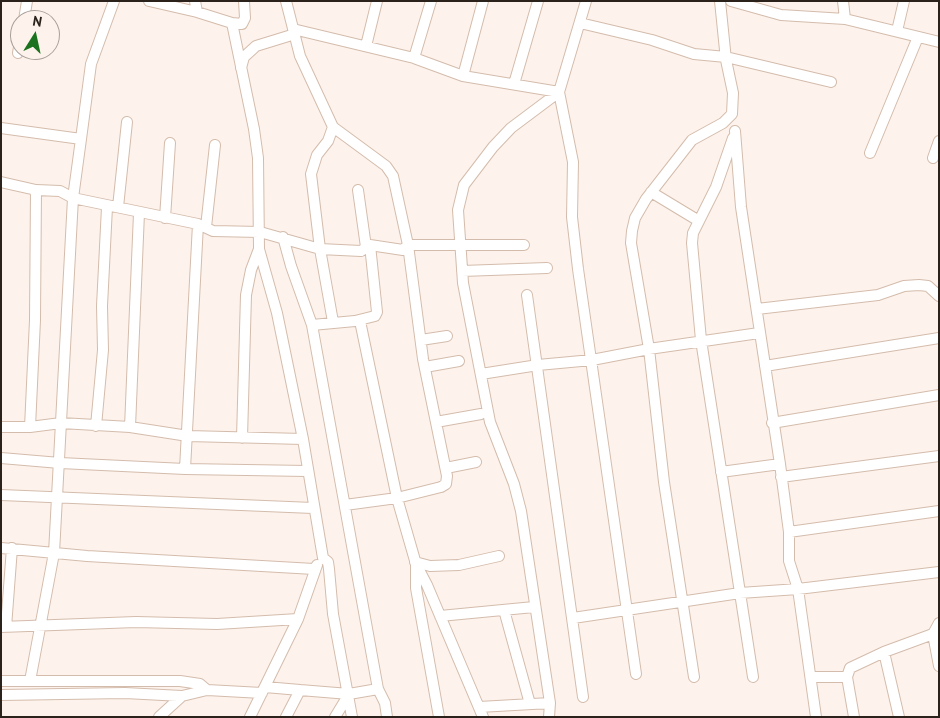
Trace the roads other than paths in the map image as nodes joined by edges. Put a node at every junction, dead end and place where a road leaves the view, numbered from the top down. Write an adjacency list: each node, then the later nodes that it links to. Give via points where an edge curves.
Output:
1 (114, 1): 37 (street, via 91,64)
2 (149, 1): 15 (street)
3 (195, 1): 16 (street)
4 (244, 1): 18 (street, via 242,24)
5 (286, 1): 21 (street)
6 (378, 1): 24 (street)
7 (431, 1): 26 (street)
8 (484, 1): 28 (street)
9 (538, 1): 30 (street)
10 (586, 1): 19 (street)
11 (720, 1): 25 (street)
12 (731, 1): 17 (street, via 781,15)
13 (843, 1): 17 (street)
14 (904, 1): 20 (street)
15 (168, 3): 16 (street)
16 (197, 12): 18 (street)
17 (845, 19): 20 (street)
18 (232, 23): 27 (street)
19 (580, 23): 25 (street, via 694,54); 31 (street)
20 (897, 31): 22 (street)
21 (294, 32): 24 (street); 27 (street, via 256,46 244,57); 34 (street, via 300,56)
22 (918, 36): 23 (street); 41 (street)
23 (939, 42)
24 (366, 46): 26 (street)
25 (726, 57): 29 (street); 32 (street)
26 (414, 58): 28 (street)
27 (241, 69): 54 (street, via 258,158)
28 (463, 76): 30 (street)
29 (831, 82)
30 (514, 84): 31 (street)
31 (559, 92): 59 (street, via 511,128 464,185 458,210); 76 (street, via 573,162 572,217)
32 (732, 114): 36 (street); 46 (street, via 723,123 692,140)
33 (127, 122): 49 (street)
34 (333, 127): 56 (street, via 386,166 393,176); 61 (street, via 328,141 317,155 311,174)
35 (1, 128): 37 (street)
36 (735, 131): 52 (street, via 716,187); 66 (street, via 740,207)
37 (81, 139): 47 (street)
38 (939, 141): 42 (street)
39 (170, 143): 51 (street)
40 (215, 145): 53 (street)
41 (870, 153)
42 (933, 158)
43 (1, 182): 44 (street)
44 (36, 190): 47 (street, via 60,191); 89 (street)
45 (358, 190): 58 (street)
46 (651, 192): 52 (street); 75 (street, via 635,218 631,243)
47 (73, 198): 48 (street); 85 (street)
48 (107, 207): 49 (street); 87 (street, via 103,350)
49 (118, 207): 50 (street)
50 (139, 213): 51 (street); 90 (street)
51 (165, 218): 53 (street)
52 (699, 221): 74 (street, via 692,243)
53 (202, 226): 54 (street, via 213,230); 91 (street)
54 (260, 232): 55 (street); 60 (street)
55 (283, 237): 61 (street); 69 (street)
56 (408, 245): 58 (street, via 403,250); 59 (street); 73 (street)
57 (524, 245): 59 (street)
58 (368, 246): 61 (street, via 361,251); 67 (street, via 377,312 376,316)
59 (461, 247): 63 (street)
60 (259, 249): 92 (street, via 246,295); 93 (street, via 277,313)
61 (320, 249): 68 (street)
62 (547, 268): 63 (street)
63 (462, 271): 81 (street)
64 (527, 295): 78 (street)
65 (939, 296): 66 (street, via 928,286 904,286 878,295)
66 (757, 309): 70 (street)
67 (360, 321): 68 (street); 106 (street)
68 (333, 322): 69 (street)
69 (312, 325): 107 (street)
70 (759, 333): 74 (street); 79 (street)
71 (447, 336): 73 (street)
72 (939, 338): 79 (street)
73 (421, 340): 80 (street)
74 (701, 340): 75 (street); 102 (street)
75 (649, 349): 76 (street); 121 (street)
76 (592, 360): 78 (street); 124 (street)
77 (460, 362): 80 (street)
78 (538, 365): 81 (street); 126 (street)
79 (765, 366): 86 (street)
80 (425, 367): 84 (street)
81 (481, 374): 122 (street, via 490,422 521,511)
82 (939, 395): 86 (street)
83 (481, 414): 84 (street)
84 (436, 422): 99 (street)
85 (61, 423): 87 (street); 89 (street); 97 (street)
86 (772, 423): 98 (street)
87 (96, 426): 90 (street)
88 (1, 427): 89 (street)
89 (30, 427)
90 (130, 427): 91 (street)
91 (188, 436): 92 (street); 100 (street)
92 (242, 438): 93 (street)
93 (303, 439): 101 (street)
94 (939, 456): 103 (street)
95 (1, 458): 97 (street)
96 (476, 462): 99 (street)
97 (60, 463): 100 (street); 105 (street)
98 (780, 464): 102 (street); 103 (street)
99 (446, 468): 106 (street, via 447,481 444,485)
100 (185, 469): 101 (street)
101 (307, 471): 108 (street)
102 (721, 472): 120 (street)
103 (781, 477): 110 (street)
104 (1, 495): 105 (street)
105 (58, 498): 108 (street); 113 (street)
106 (397, 498): 107 (street); 116 (street)
107 (345, 505): 141 (street)
108 (313, 508): 115 (street)
109 (939, 511): 110 (street)
110 (788, 532): 119 (street, via 790,561)
111 (1, 548): 112 (street)
112 (12, 548): 113 (street); 130 (street)
113 (54, 553): 117 (street); 129 (street)
114 (499, 556): 116 (street, via 459,565)
115 (323, 558): 117 (street); 146 (street, via 328,562 333,614)
116 (415, 563): 125 (street); 158 (street, via 416,588)
117 (314, 569): 127 (street)
118 (939, 572): 119 (street)
119 (798, 589): 120 (street); 137 (street)
120 (740, 593): 121 (street); 136 (street)
121 (682, 601): 124 (street); 135 (street)
122 (534, 607): 123 (street); 149 (street)
123 (504, 610): 125 (street); 150 (street)
124 (629, 610): 126 (street); 134 (street)
125 (440, 616): 151 (street)
126 (573, 618): 148 (street)
127 (298, 619): 129 (street, via 218,624); 143 (street)
128 (939, 623): 131 (street)
129 (40, 625): 130 (street); 139 (street)
130 (4, 627)
131 (933, 634): 132 (street); 133 (street)
132 (884, 652): 138 (street, via 850,668); 162 (street)
133 (939, 666)
134 (636, 674)
135 (694, 677)
136 (753, 677)
137 (810, 677): 138 (street); 160 (street)
138 (847, 677): 161 (street)
139 (30, 680): 140 (street); 142 (street, via 186,681 200,684)
140 (1, 681)
141 (378, 689): 146 (street); 157 (street)
142 (207, 690): 143 (street); 147 (street)
143 (264, 690): 144 (street); 153 (street)
144 (300, 690): 146 (street); 154 (street)
145 (1, 694): 147 (street)
146 (349, 694): 155 (street); 156 (street)
147 (182, 696): 152 (street)
148 (583, 697)
149 (550, 702): 150 (street); 159 (street)
150 (530, 704): 151 (street)
151 (481, 712)
152 (159, 717)
153 (250, 717)
154 (286, 717)
155 (336, 717)
156 (352, 717)
157 (387, 717)
158 (439, 717)
159 (549, 717)
160 (816, 717)
161 (854, 717)
162 (899, 717)

